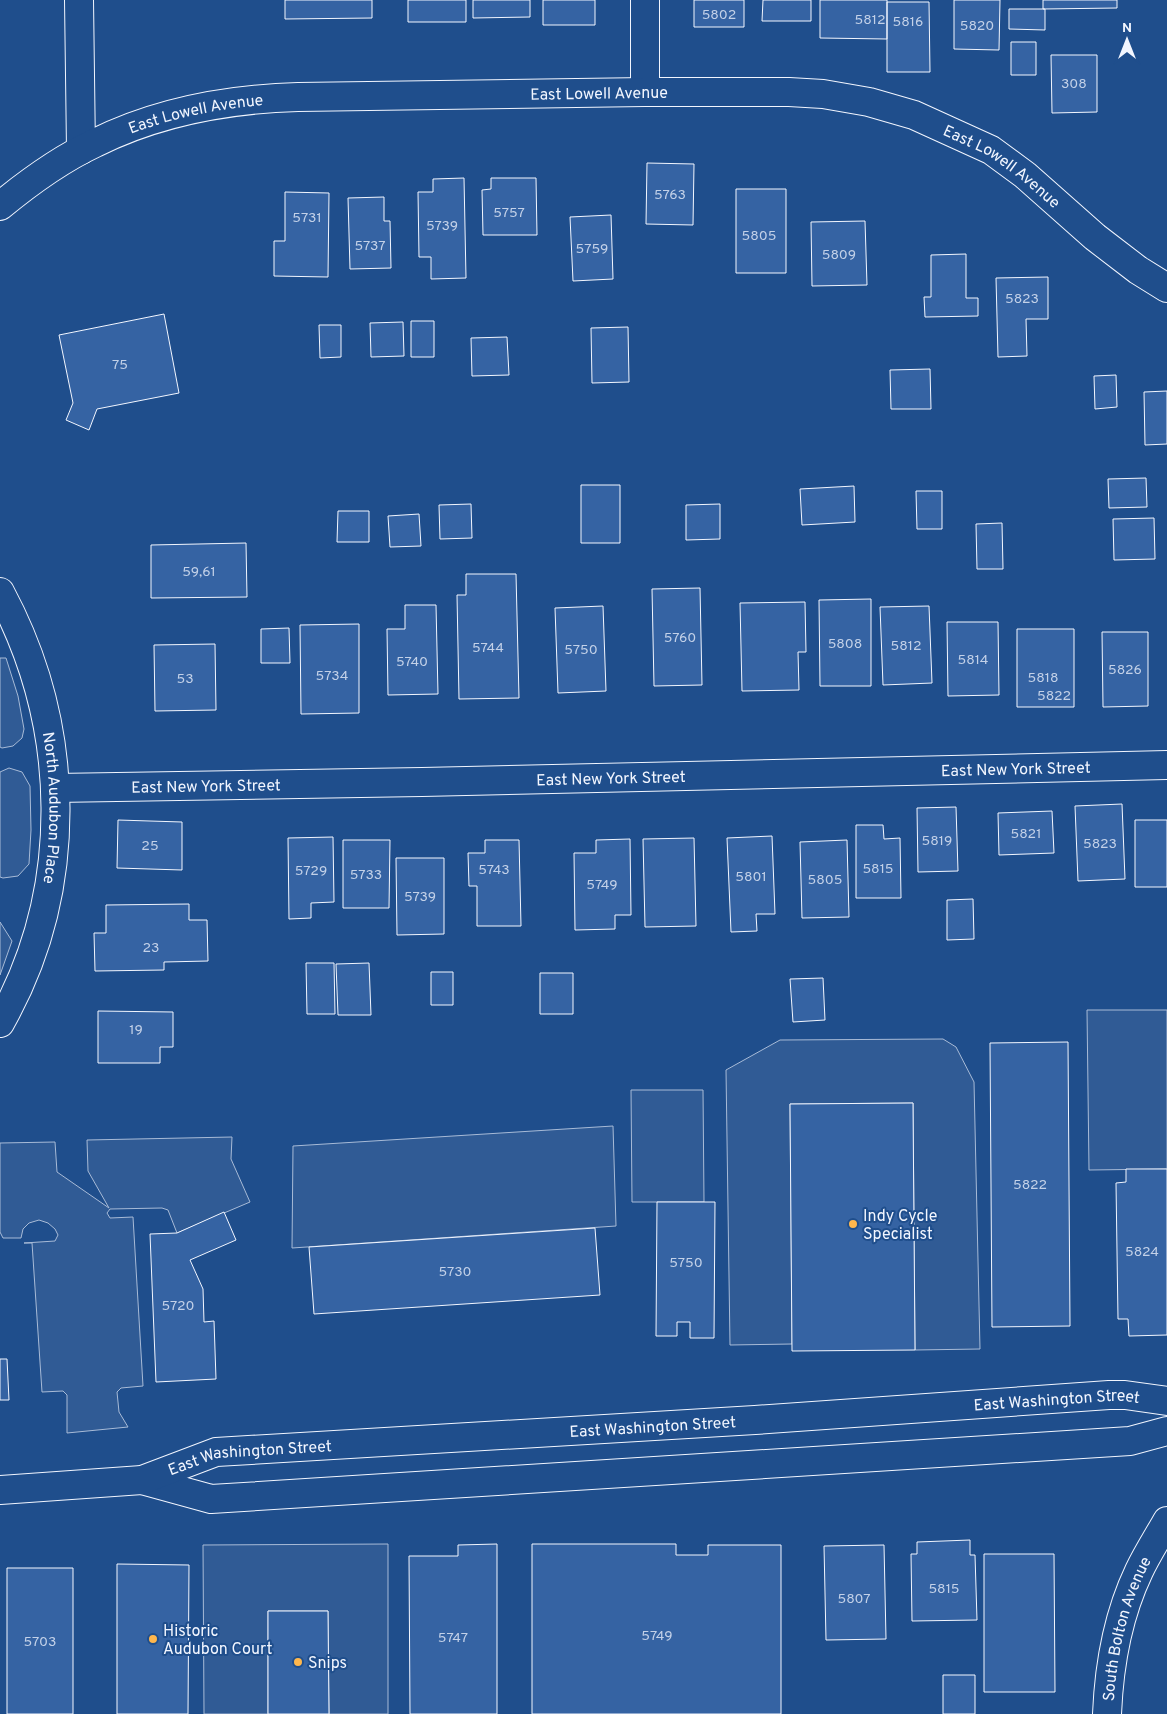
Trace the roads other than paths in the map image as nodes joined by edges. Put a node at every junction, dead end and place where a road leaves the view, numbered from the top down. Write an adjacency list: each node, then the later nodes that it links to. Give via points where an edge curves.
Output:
1 (79, 0): 4 (street)
2 (645, 0): 3 (street)
3 (645, 92): 4 (street, East Lowell Avenue, via 249,99 171,115 109,136); 6 (street, East Lowell Avenue, via 806,93 868,102 914,115 979,143 1000,156 1095,237)
4 (81, 150): 5 (street, East Lowell Avenue, via 27,183)
5 (0, 206)
6 (1167, 288)
7 (0, 592): 9 (street, North Audubon Place, via 26,647 40,693 50,740)
8 (1167, 765): 9 (street, East New York Street)
9 (55, 788): 10 (street, North Audubon Place, via 56,840 49,892 28,963)
10 (0, 1023)
11 (1167, 1400): 13 (street, East Washington Street, via 1109,1395 746,1421 216,1452)
12 (1167, 1431): 13 (street, East Washington Street, via 1130,1441 211,1499)
13 (142, 1480): 14 (street, East Washington Street)
14 (0, 1490)
15 (1167, 1520): 16 (street, South Bolton Avenue, via 1138,1572 1122,1618 1112,1664)
16 (1108, 1714)

